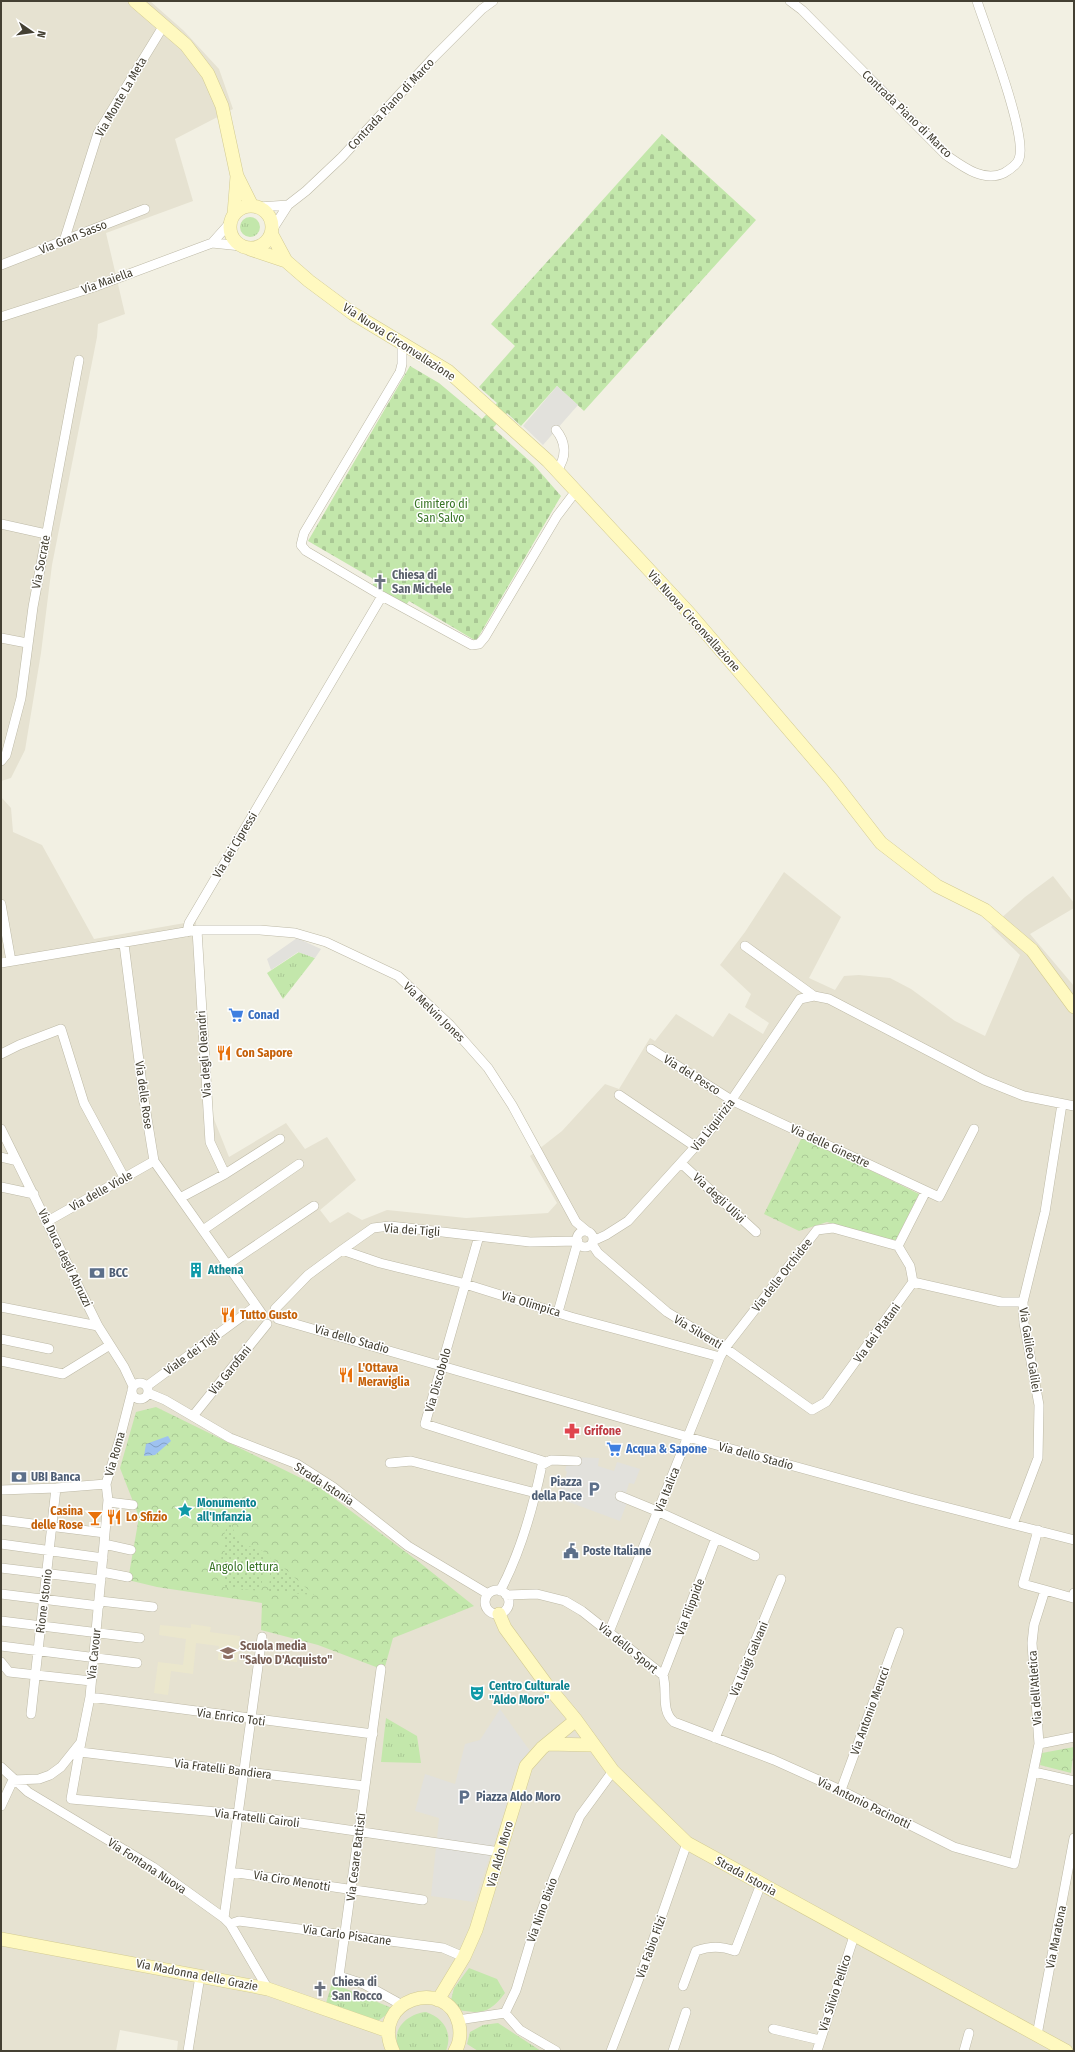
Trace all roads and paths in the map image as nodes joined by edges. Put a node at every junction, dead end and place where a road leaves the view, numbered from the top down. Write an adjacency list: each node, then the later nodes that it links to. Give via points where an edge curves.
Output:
1 (135, 1): 5 (street)
2 (493, 1): 7 (street, Contrada Piano di Marco, via 433,58 342,157 306,192)
3 (790, 1): 4 (street, Contrada Piano di Marco, via 802,10 946,155 970,171 998,176 1010,170 1019,159 1019,131)
4 (977, 1)
5 (164, 25): 6 (street, via 186,45 208,74 222,106); 12 (street, Via Monte La Meta, via 98,133)
6 (238, 176): 8 (street); 10 (street)
7 (288, 205): 8 (street); 11 (street)
8 (256, 207): 10 (street, via 239,209); 11 (street, via 269,216)
9 (145, 209): 12 (street, Via Gran Sasso)
10 (232, 219): 13 (street, Via Maiella); 14 (street, via 231,235)
11 (272, 231): 14 (street, via 262,246); 15 (street, Via Nuova Circonvallazione)
12 (64, 241): 16 (street, Via Gran Sasso)
13 (212, 243): 14 (street, Via Maiella); 17 (street, Via Maiella, via 94,287)
14 (245, 248): 15 (street, Via Nuova Circonvallazione)
15 (286, 261): 18 (street, Via Nuova Circonvallazione, via 352,313)
16 (1, 266)
17 (1, 317)
18 (402, 345): 21 (street, Via Nuova Circonvallazione, via 448,371); 25 (street, via 400,372 301,541 306,551)
19 (79, 360): 24 (street, Via Socrate)
20 (556, 430): 21 (street, via 562,437 564,456)
21 (557, 470): 22 (street, Via Nuova Circonvallazione)
22 (576, 491): 25 (street, via 479,644 472,645); 37 (street, Via Nuova Circonvallazione, via 689,613 832,780 881,843 937,886 985,910 1032,950)
23 (1, 524): 24 (street)
24 (46, 534): 27 (street, Via Socrate)
25 (382, 596): 31 (street, Via dei Cipressi, via 189,923)
26 (1, 638): 27 (street)
27 (27, 643): 28 (street, Via Socrate, via 21,698 6,755)
28 (1, 761)
29 (1, 904): 34 (street)
30 (197, 930): 31 (street, Via Melvin Jones); 53 (street, Via degli Oleandri, via 210,1142); 61 (street, Via Melvin Jones, via 295,933 326,942 398,976 450,1025 488,1068 516,1111)
31 (187, 932): 32 (street)
32 (124, 944): 34 (street); 50 (street, Via delle Rose)
33 (745, 946): 36 (street)
34 (11, 961): 35 (street)
35 (1, 963)
36 (814, 996): 41 (street, Via Liquirizia, via 800,999); 42 (street, via 829,999 984,1080 1024,1096)
37 (1074, 1007)
38 (651, 1048): 41 (street, Via del Pesco)
39 (1, 1054): 54 (street, via 61,1029 84,1103)
40 (619, 1095): 47 (street)
41 (733, 1101): 47 (street, Via Liquirizia); 56 (street, Via delle Ginestre)
42 (1062, 1104): 43 (street); 72 (street, Via Galileo Galilei, via 1045,1212)
43 (1074, 1106)
44 (1, 1129): 49 (street, Via Duca degli Abruzzi)
45 (974, 1129): 56 (street, Via delle Ginestre, via 939,1197)
46 (280, 1139): 53 (street)
47 (696, 1148): 52 (street, Via Liquirizia)
48 (1, 1157): 49 (street)
49 (17, 1161): 57 (street, Via Duca degli Abruzzi)
50 (154, 1161): 54 (street, Via delle Viole); 58 (street, Via delle Rose)
51 (299, 1164): 62 (street)
52 (682, 1164): 63 (street, Via degli Ulivi); 66 (street, Via Liquirizia, via 628,1221 606,1235)
53 (225, 1174): 58 (street)
54 (125, 1179): 60 (street, Via delle Viole)
55 (1, 1187): 57 (street)
56 (926, 1191): 67 (street)
57 (34, 1194): 60 (street, Via Duca degli Abruzzi)
58 (180, 1198): 62 (street, Via delle Rose)
59 (314, 1206): 69 (street)
60 (48, 1221): 80 (street, Via Duca degli Abruzzi)
61 (576, 1222): 65 (street); 66 (street, Via Melvin Jones)
62 (203, 1230): 69 (street, Via delle Rose)
63 (756, 1232)
64 (479, 1236): 65 (street, Via dei Tigli, via 530,1242); 68 (street, Via dei Tigli, via 380,1227 373,1228); 71 (street, Via Discobolo)
65 (578, 1238): 66 (street, Via Liquirizia, via 581,1232); 66 (street, via 582,1246); 76 (street)
66 (591, 1239): 83 (street, Via Silventi, via 598,1253 667,1312)
67 (898, 1246): 70 (street, via 910,1266); 83 (street, Via delle Orchidee, via 833,1228 817,1230)
68 (342, 1250): 71 (street, Via Olimpica, via 380,1263); 75 (street, Via dei Tigli, via 308,1275)
69 (227, 1266): 73 (street, Via delle Rose)
70 (913, 1282): 72 (street, via 1001,1302); 90 (street, Via dei Platani, via 826,1402)
71 (465, 1284): 76 (street, Via Olimpica); 87 (street, Via Discobolo)
72 (1023, 1302): 105 (street, Via Galileo Galilei, via 1024,1323 1039,1405 1038,1458)
73 (256, 1306): 77 (street, Via delle Rose); 89 (street, Viale dei Tigli)
74 (1, 1307): 80 (street)
75 (275, 1309): 77 (street, via 267,1308); 78 (street)
76 (558, 1312): 85 (street, Via Olimpica)
77 (262, 1314): 79 (street)
78 (278, 1319): 79 (street, via 275,1323); 87 (street, Via dello Stadio)
79 (267, 1324): 91 (street, Via Garofani)
80 (98, 1326): 82 (street, Via Duca degli Abruzzi)
81 (1, 1339): 84 (street)
82 (110, 1345): 86 (street, via 63,1374); 88 (street, Via Duca degli Abruzzi)
83 (725, 1348): 85 (street, Via Italica); 90 (street, Via Silventi)
84 (49, 1349)
85 (720, 1357): 92 (street, Via Italica)
86 (1, 1361)
87 (442, 1365): 92 (street, Via dello Stadio); 94 (street, Via Discobolo, via 425,1424)
88 (132, 1389): 89 (street, via 140,1382); 89 (street, via 133,1396 138,1399 143,1399); 96 (street, Via Roma)
89 (147, 1389): 91 (street, Strada Istonia)
90 (812, 1410)
91 (193, 1416): 125 (street, Strada Istonia, via 230,1438 297,1464 333,1487 408,1546)
92 (689, 1437): 103 (street, Via Italica); 105 (street, Via dello Stadio)
93 (577, 1461): 94 (street)
94 (546, 1462): 99 (street, via 542,1465)
95 (390, 1463): 99 (street, via 411,1461)
96 (106, 1484): 97 (street, Via Roma); 101 (street, Via Cavour)
97 (56, 1488): 98 (street, Via Roma); 106 (street, Rione Istonio)
98 (1, 1490)
99 (536, 1493): 123 (street)
100 (620, 1496): 103 (street)
101 (108, 1502): 102 (street); 108 (street, Via Cavour)
102 (133, 1505)
103 (659, 1512): 109 (street); 133 (street, Via Italica)
104 (1, 1520): 106 (street)
105 (1013, 1524): 107 (street, Via dello Stadio)
106 (52, 1526): 108 (street); 114 (street, Rione Istonio)
107 (1038, 1530): 110 (street, Via dello Stadio); 122 (street, via 1023,1584)
108 (105, 1533): 112 (street, Via Cavour)
109 (716, 1538): 115 (street); 145 (street, Via Filippide)
110 (1074, 1540)
111 (1, 1544): 114 (street)
112 (104, 1544): 113 (street); 116 (street, Via Cavour)
113 (132, 1550)
114 (49, 1551): 116 (street); 118 (street, Rione Istonio)
115 (755, 1556)
116 (103, 1558): 119 (street, Via Cavour)
117 (1, 1568): 118 (street)
118 (47, 1574): 119 (street); 127 (street, Rione Istonio)
119 (102, 1576): 120 (street); 128 (street, Via Cavour)
120 (128, 1577)
121 (781, 1579): 153 (street, Via Luigi Galvani)
122 (1045, 1590): 126 (street, via 1073,1598); 156 (street, Via dell'Atletica, via 1034,1625 1032,1643)
123 (503, 1593): 125 (street, via 495,1590); 130 (street, via 509,1602 507,1608); 133 (street, Via dello Sport, via 537,1594 565,1601)
124 (1, 1594): 127 (street)
125 (488, 1594): 130 (street, via 486,1608 492,1613)
126 (1074, 1594)
127 (44, 1599): 128 (street); 132 (street, Rione Istonio)
128 (99, 1603): 129 (street); 135 (street, Via Cavour)
129 (153, 1607)
130 (499, 1614): 150 (street, Strada Istonia, via 505,1628)
131 (1, 1621): 132 (street)
132 (41, 1626): 135 (street); 139 (street, Rione Istonio)
133 (609, 1632): 145 (street, Via dello Sport)
134 (899, 1632): 166 (street, Via Antonio Meucci)
135 (96, 1633): 137 (street); 140 (street, Via Cavour)
136 (262, 1637): 149 (street)
137 (140, 1638)
138 (1, 1646): 139 (street)
139 (38, 1650): 140 (street); 144 (street, Rione Istonio)
140 (93, 1658): 142 (street); 146 (street, Via Cavour)
141 (1, 1662): 144 (street, via 9,1672)
142 (137, 1663)
143 (381, 1669): 151 (street, Via Cesare Battisti)
144 (36, 1675): 146 (street); 148 (street, Rione Istonio)
145 (663, 1675): 153 (street, Via dello Sport, via 668,1717 674,1722)
146 (91, 1681): 147 (street, Via Cavour)
147 (90, 1697): 149 (street, Via Enrico Toti); 154 (street, Via Cavour)
148 (32, 1714)
149 (252, 1720): 151 (street, Via Enrico Toti); 160 (street)
150 (576, 1720): 155 (street, Via Aldo Moro); 157 (street, Strada Istonia)
151 (373, 1734): 165 (street, Via Cesare Battisti)
152 (1074, 1737): 156 (street)
153 (715, 1738): 166 (street, Via Antonio Pacinotti, via 774,1760)
154 (81, 1742): 158 (street, Via Fratelli Cairoli); 163 (street, Via Cavour, via 61,1767 50,1775 39,1780)
155 (547, 1744): 157 (street); 172 (street, Via Aldo Moro, via 526,1766)
156 (1038, 1744): 162 (street, Via dell'Atletica)
157 (593, 1745): 161 (street, Strada Istonia)
158 (80, 1752): 160 (street, Via Fratelli Bandiera); 168 (street, Via Fratelli Cairoli, via 71,1800)
159 (1, 1767): 163 (street, Via Fontana Nuova)
160 (244, 1771): 165 (street, Via Fratelli Bandiera); 168 (street)
161 (613, 1771): 171 (street, Strada Istonia); 189 (street, Via Nino Bixio, via 580,1816 554,1877 516,1990)
162 (1034, 1772): 164 (street); 173 (street, Via dell'Atletica)
163 (13, 1780): 167 (street); 178 (street, Via Fontana Nuova, via 28,1792 153,1868)
164 (1074, 1781)
165 (365, 1786): 169 (street, Via Cesare Battisti)
166 (841, 1790): 173 (street, Via Antonio Pacinotti, via 954,1847)
167 (1, 1806)
168 (239, 1814): 169 (street, Via Fratelli Cairoli); 174 (street)
169 (359, 1832): 172 (street, Via Fratelli Cairoli); 176 (street, Via Cesare Battisti)
170 (1074, 1838): 194 (street, Via Maratona)
171 (688, 1843): 175 (street, Strada Istonia); 200 (street, Via Fabio Filzi)
172 (500, 1852): 182 (street, Via Aldo Moro, via 476,1930)
173 (1014, 1864)
174 (231, 1872): 176 (street, Via Ciro Menotti); 178 (street)
175 (761, 1884): 180 (street, Strada Istonia); 184 (street, via 736,1950 721,1946 696,1951)
176 (352, 1890): 177 (street, Via Ciro Menotti); 179 (street, Via Cesare Battisti)
177 (423, 1900)
178 (227, 1921): 179 (street, Via Carlo Pisacane); 185 (street, Via Fontana Nuova)
179 (346, 1934): 182 (street, Via Carlo Pisacane, via 443,1948); 187 (street, Via Cesare Battisti, via 339,1976 364,1984)
180 (854, 1936): 194 (street, Strada Istonia); 195 (street, Via Silvio Pellico)
181 (1, 1939): 183 (street, Via Madonna delle Grazie)
182 (464, 1957): 186 (street, Via Aldo Moro)
183 (200, 1976): 185 (street, Via Madonna delle Grazie); 197 (street)
184 (683, 1986)
185 (268, 1988): 192 (street, Via Madonna delle Grazie)
186 (438, 2000): 187 (street, via 419,1998); 190 (street, via 453,2012)
187 (402, 2005): 192 (street, via 390,2021)
188 (686, 2012): 201 (street)
189 (505, 2013): 190 (street); 199 (street, via 520,2030)
190 (458, 2020): 196 (street)
191 (773, 2029): 195 (street)
192 (388, 2031): 198 (street)
193 (969, 2033): 203 (street)
194 (1037, 2035): 204 (street, Strada Istonia)
195 (820, 2040): 202 (street, Via Silvio Pellico)
196 (459, 2050)
197 (188, 2051)
198 (393, 2051)
199 (556, 2051)
200 (611, 2051)
201 (673, 2051)
202 (817, 2051)
203 (964, 2051)
204 (1066, 2051)

